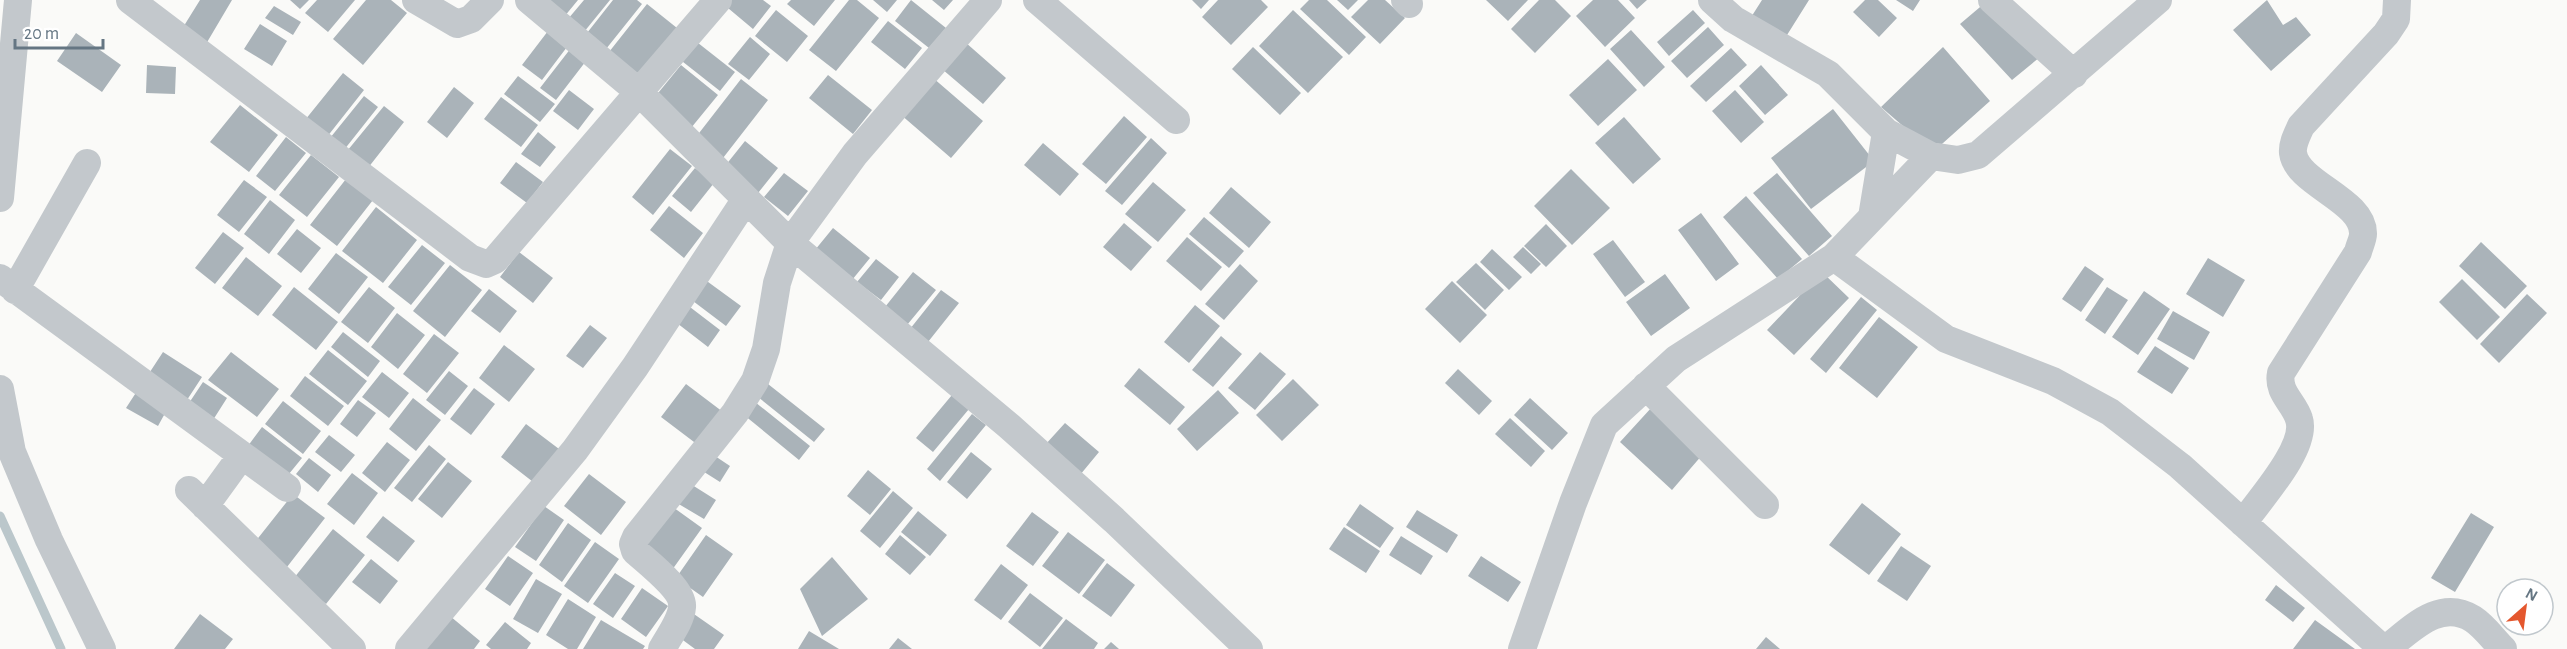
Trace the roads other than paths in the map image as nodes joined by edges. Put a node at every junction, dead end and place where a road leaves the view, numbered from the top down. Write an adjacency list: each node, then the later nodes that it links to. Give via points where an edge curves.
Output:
1 (18, 0): 19 (street)
2 (130, 0): 14 (street, via 479,263 495,260)
3 (416, 0): 4 (street, via 457,24 471,19)
4 (490, 0)
5 (529, 0): 14 (street)
6 (718, 0): 14 (street)
7 (988, 0): 22 (street, via 855,154)
8 (1037, 0): 15 (street)
9 (1712, 0): 16 (street, via 1733,19 1828,74)
10 (1992, 0): 13 (street)
11 (2158, 0): 13 (street)
12 (2397, 0): 30 (street, via 2396,20 2386,34 2301,126 2294,143 2295,160 2304,172 2360,221 2363,234 2358,252 2281,373 2281,389 2299,418 2301,431 2286,462)
13 (2074, 74): 17 (street, via 1978,155 1958,160)
14 (639, 92): 20 (street)
15 (1176, 120)
16 (1887, 132): 17 (street); 21 (street)
17 (1931, 156): 21 (street)
18 (87, 163): 24 (street)
19 (0, 198)
20 (746, 198): 22 (street); 33 (street, via 635,367 575,450)
21 (1872, 217): 23 (street)
22 (790, 243): 34 (street, via 777,282 766,349 755,381 735,413 633,544 635,551 676,589 683,604); 35 (street, via 1053,465)
23 (1834, 257): 25 (street, via 1676,359); 30 (street, via 1946,339 2053,381 2110,412 2180,466)
24 (8, 284): 27 (street)
25 (1646, 386): 29 (street); 36 (street, via 1604,425)
26 (0, 389): 31 (street, via 12,452)
27 (242, 454): 28 (street); 32 (street, via 197,498)
28 (287, 488)
29 (1765, 505)
30 (2243, 523): 37 (street)
31 (102, 649)
32 (352, 649)
33 (409, 649)
34 (662, 649)
35 (1249, 649)
36 (1522, 649)
37 (2385, 649): 38 (street, via 2432,614 2451,611 2472,619)
38 (2503, 649)

